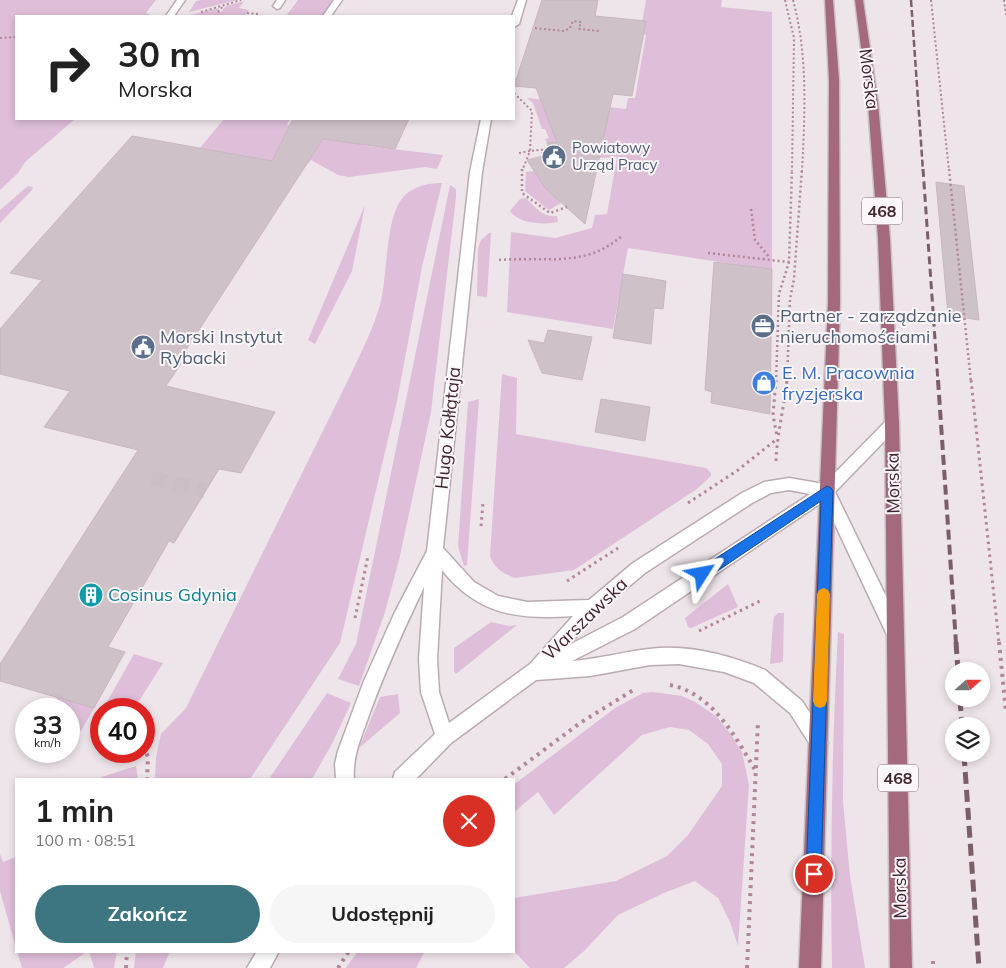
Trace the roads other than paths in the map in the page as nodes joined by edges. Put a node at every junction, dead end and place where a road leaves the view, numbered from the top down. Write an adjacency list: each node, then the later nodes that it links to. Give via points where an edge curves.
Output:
1 (181, 0): 6 (street)
2 (338, 0): 7 (street)
3 (522, 0): 8 (street)
4 (829, 0): 11 (main road, Morska, via 834,80 834,302)
5 (859, 0): 10 (main road, Morska / 468, via 873,102 884,230)
6 (171, 15)
7 (328, 15)
8 (515, 21)
9 (486, 120): 12 (street, Hugo Kołłątaja, via 475,181)
10 (892, 424): 11 (street, Warszawska); 14 (main road, Morska / 468)
11 (827, 491): 13 (street, Warszawska, via 789,484 769,488 747,498 639,568); 14 (street); 15 (street, Warszawska, via 630,623); 17 (main road, Morska)
12 (434, 550): 13 (street, via 467,587 504,607 530,610); 16 (street, Hugo Kołłątaja, via 428,659 430,692); 18 (street, via 370,688 343,765)
13 (592, 607): 15 (street, Warszawska)
14 (895, 632): 23 (main road, Morska / 468)
15 (531, 673): 16 (street, Warszawska); 17 (street, Warszawska, via 590,668 650,657 679,656 724,664 759,676 796,706)
16 (445, 737): 19 (street, Warszawska)
17 (819, 743): 22 (main road, Morska)
18 (345, 778)
19 (403, 778)
20 (269, 953): 21 (street)
21 (258, 968)
22 (810, 968)
23 (901, 968)

